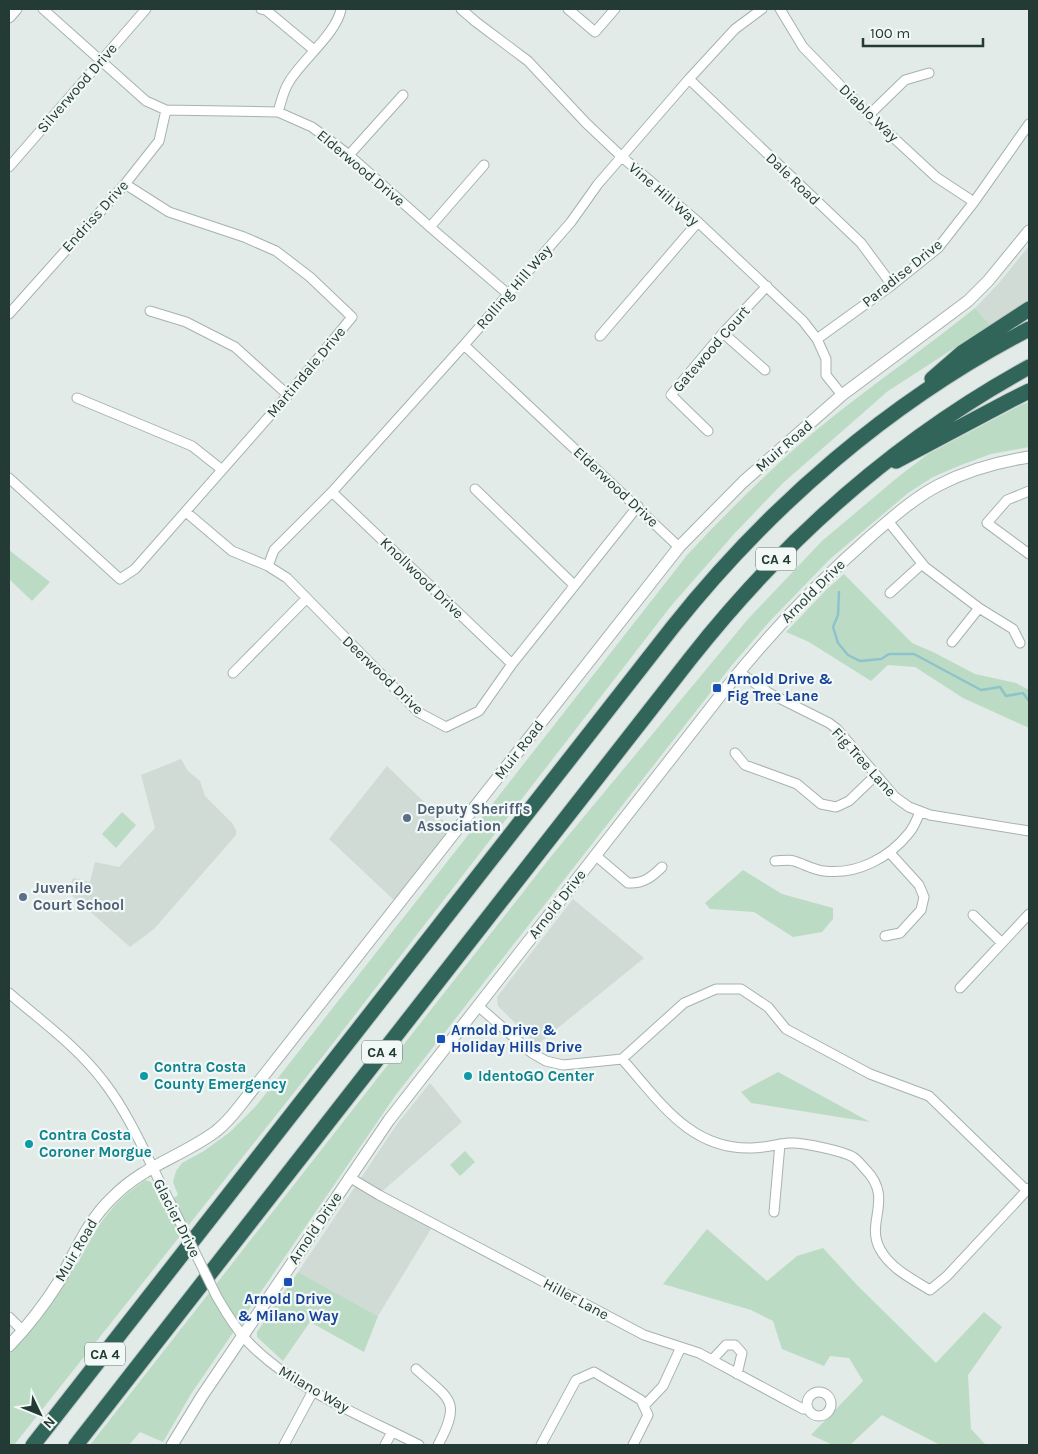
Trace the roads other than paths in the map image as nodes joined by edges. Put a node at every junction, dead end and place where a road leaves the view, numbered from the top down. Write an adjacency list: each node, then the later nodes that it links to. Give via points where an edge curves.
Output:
1 (16, 9): 11 (street)
2 (43, 9): 13 (street, Elderwood Drive)
3 (146, 9): 13 (street, Silverwood Drive)
4 (262, 9): 12 (street)
5 (341, 9): 12 (street)
6 (462, 9): 22 (street, Vine Hill Way, via 528,61)
7 (568, 9): 8 (street, via 595,32)
8 (615, 9)
9 (762, 9): 15 (street, Rolling Hill Way, via 735,29)
10 (780, 9): 19 (street, Diablo Way, via 803,47)
11 (9, 17)
12 (314, 50): 18 (street, via 288,83)
13 (102, 60): 17 (street, Elderwood Drive, via 146,102); 24 (street, Silverwood Drive)
14 (928, 73): 19 (street, via 905,80)
15 (689, 79): 22 (street, Rolling Hill Way); 30 (street, Dale Road, via 861,243)
16 (403, 95): 21 (street)
17 (166, 110): 18 (street, Elderwood Drive); 25 (street, Endriss Drive, via 159,141)
18 (278, 112): 21 (street, Elderwood Drive, via 312,127)
19 (869, 115): 26 (street, Diablo Way, via 936,177)
20 (1029, 124): 26 (street, Paradise Drive)
21 (349, 154): 28 (street, Elderwood Drive)
22 (622, 157): 27 (street, Vine Hill Way); 32 (street, Rolling Hill Way)
23 (484, 165): 28 (street)
24 (9, 167)
25 (125, 184): 35 (street, Endriss Drive); 44 (street, Martindale Drive, via 169,212 276,251 310,277 352,317)
26 (974, 202): 30 (street, Paradise Drive, via 938,248)
27 (698, 222): 31 (street, Vine Hill Way); 38 (street)
28 (430, 227): 32 (street, Elderwood Drive)
29 (1029, 231): 45 (street, Muir Road, via 968,301)
30 (892, 284): 39 (street, Paradise Drive)
31 (767, 286): 37 (street, Gatewood Court); 39 (street, Vine Hill Way)
32 (508, 294): 40 (street, Rolling Hill Way)
33 (1029, 309): 47 (highway, via 963,352)
34 (150, 311): 44 (street, via 186,322 235,348)
35 (9, 314)
36 (1029, 329): 47 (highway, CA 4)
37 (723, 333): 42 (street); 48 (street, Gatewood Court, via 671,395)
38 (600, 336)
39 (817, 339): 45 (street, Vine Hill Way, via 826,359 826,375)
40 (464, 345): 55 (street, Rolling Hill Way); 56 (street, Elderwood Drive)
41 (1029, 367): 51 (highway, CA 4, via 950,415)
42 (765, 370)
43 (1029, 392): 51 (highway, via 907,457)
44 (288, 395): 50 (street, Martindale Drive)
45 (842, 396): 59 (street, Muir Road, via 743,482)
46 (77, 398): 50 (street, via 192,446)
47 (915, 399): 106 (highway, CA 4, via 855,443 805,486 708,584)
48 (708, 431)
49 (1029, 457): 58 (street, Arnold Drive, via 993,463 966,472 914,501)
50 (221, 469): 57 (street, Martindale Drive)
51 (874, 470): 107 (highway, CA 4, via 787,548 713,630)
52 (9, 478): 57 (street, Martindale Drive, via 120,579 135,569)
53 (475, 489): 63 (street)
54 (1029, 490): 60 (street, via 1007,500 987,523)
55 (332, 492): 62 (street, Rolling Hill Way, via 274,550); 69 (street, Knollwood Drive)
56 (638, 506): 59 (street, Elderwood Drive); 63 (street, Deerwood Drive)
57 (186, 512): 62 (street, Deerwood Drive, via 232,551)
58 (888, 522): 61 (street); 70 (street, Arnold Drive, via 811,591)
59 (679, 547): 89 (street, Muir Road, via 240,1108 216,1131)
60 (1029, 554)
61 (922, 564): 64 (street); 66 (street)
62 (268, 566): 65 (street, Deerwood Drive, via 287,578)
63 (574, 584): 69 (street, Deerwood Drive)
64 (890, 593)
65 (306, 599): 69 (street, Deerwood Drive, via 418,712 446,727 479,711); 71 (street)
66 (980, 608): 67 (street); 68 (street, via 1013,629)
67 (952, 642)
68 (1020, 643)
69 (512, 664)
70 (739, 672): 73 (street, Fig Tree Lane, via 769,693 833,726); 77 (street, Arnold Drive)
71 (233, 673)
72 (735, 753): 73 (street, via 745,765 797,784 821,804 836,807 849,801)
73 (876, 775): 74 (street, Fig Tree Lane, via 895,798)
74 (920, 812): 75 (street, Fig Tree Lane); 76 (street, via 910,832)
75 (1029, 831)
76 (890, 853): 78 (street, via 864,867 847,871 824,872 793,860); 82 (street, via 918,885 924,897 920,910 900,933)
77 (595, 855): 79 (street, via 628,883 643,882); 86 (street, Arnold Drive)
78 (775, 860)
79 (662, 867)
80 (1029, 914): 83 (street)
81 (973, 915): 83 (street)
82 (885, 936)
83 (1002, 943): 84 (street)
84 (960, 988)
85 (9, 992): 89 (street, Glacier Drive, via 71,1046 104,1082)
86 (478, 1006): 87 (street, via 532,1053 546,1061 563,1065); 90 (street, Arnold Drive, via 398,1108)
87 (622, 1059): 88 (street, via 677,1120 697,1135 733,1147); 91 (street, via 684,1003 716,989 741,989 768,1007 786,1029 870,1074 930,1096)
88 (780, 1144): 91 (street, via 792,1143 853,1157 874,1179 878,1191 875,1232 880,1249 904,1274 930,1290); 92 (street)
89 (152, 1168): 93 (street, Glacier Drive, bridge); 95 (street, Muir Road, via 131,1181 99,1212 60,1280)
90 (349, 1178): 96 (street, Arnold Drive); 98 (street, Hiller Lane, via 644,1335)
91 (1028, 1190)
92 (774, 1212)
93 (226, 1312): 96 (street, Milano Way)
94 (9, 1316): 95 (street)
95 (24, 1331): 97 (street, Muir Road)
96 (242, 1336): 102 (street, Milano Way, via 278,1369); 108 (street, Arnold Drive)
97 (9, 1346)
98 (681, 1347): 99 (street, Hiller Lane); 103 (street, via 663,1386)
99 (712, 1360): 101 (street, Hiller Lane); 101 (street, via 726,1345 735,1345 742,1353)
100 (416, 1369): 112 (street, via 450,1400 451,1419)
101 (737, 1374): 104 (street, Hiller Lane, via 803,1409)
102 (313, 1391): 105 (street, Milano Way); 109 (street)
103 (644, 1406): 113 (street, via 642,1400 594,1372 576,1380); 114 (street, via 648,1415)
104 (808, 1408)
105 (392, 1432): 110 (street); 111 (street, Milano Way)
106 (33, 1445)
107 (76, 1445)
108 (172, 1445)
109 (284, 1445)
110 (385, 1445)
111 (419, 1445)
112 (438, 1445)
113 (541, 1445)
114 (633, 1445)

